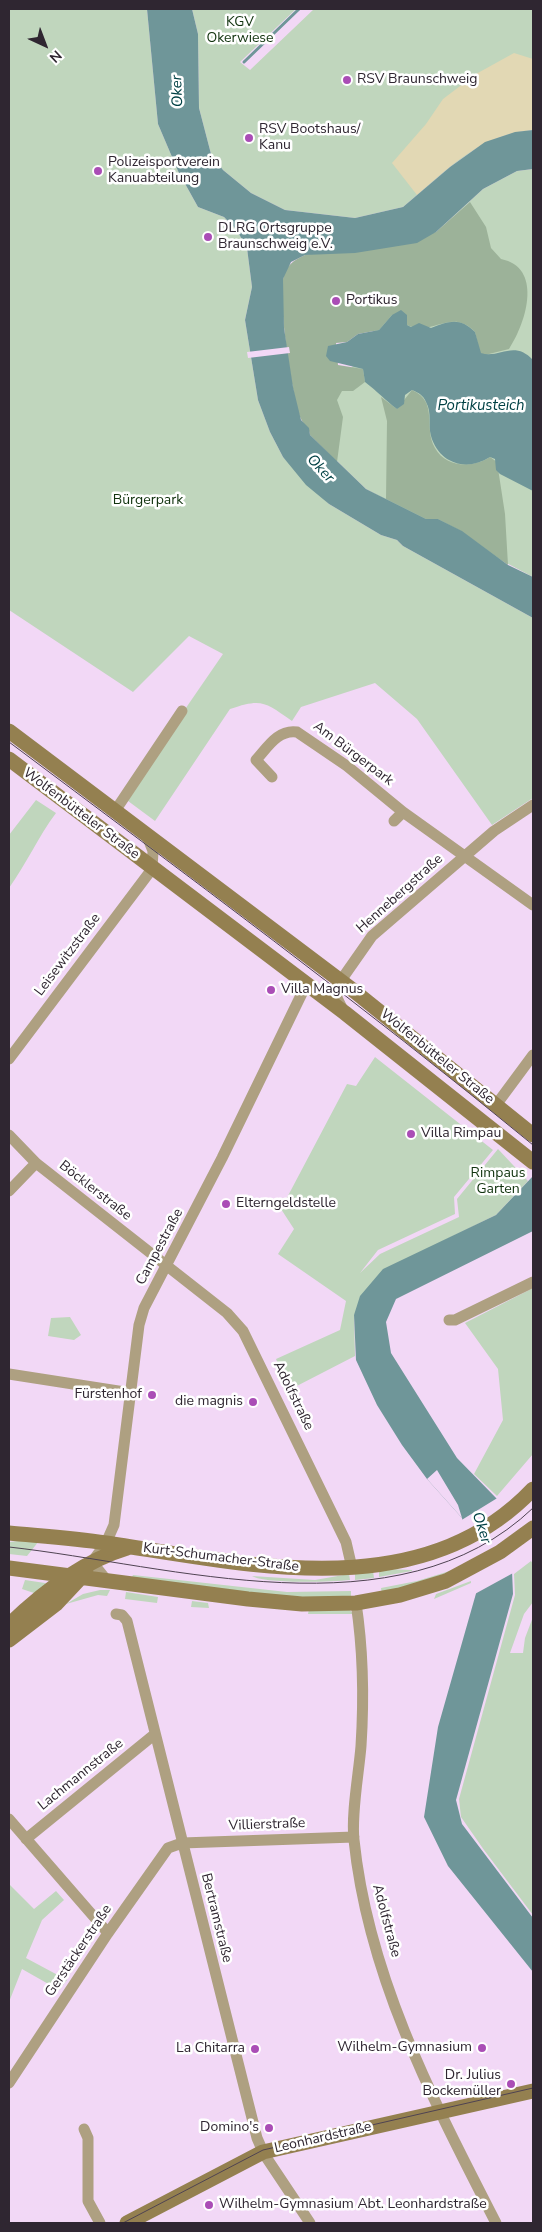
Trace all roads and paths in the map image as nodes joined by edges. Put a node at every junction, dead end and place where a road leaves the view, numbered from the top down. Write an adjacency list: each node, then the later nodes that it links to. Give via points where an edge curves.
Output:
1 (182, 711): 6 (street)
2 (9, 731): 6 (main road, Wolfenbütteler Straße)
3 (9, 760): 11 (main road, Wolfenbütteler Straße)
4 (272, 777): 7 (street, Am Bürgerpark, via 256,760 278,736 289,731 297,732 347,766)
5 (533, 805): 10 (street, Hennebergstraße, via 494,831)
6 (115, 812): 9 (main road, Wolfenbütteler Straße)
7 (404, 812): 8 (street); 10 (street, Am Bürgerpark)
8 (394, 821)
9 (146, 834): 11 (street, Wolfenbütteler Straße, via 154,851); 13 (main road, Wolfenbütteler Straße)
10 (465, 856): 12 (street, Hennebergstraße); 13 (street, Hennebergstraße, via 372,936)
11 (152, 869): 14 (main road, Wolfenbütteler Straße); 17 (street, Leisewitzstraße)
12 (533, 905)
13 (340, 981): 15 (street, via 337,997); 18 (main road, Wolfenbütteler Straße)
14 (306, 985): 15 (main road, Wolfenbütteler Straße); 24 (street, Campestraße)
15 (345, 1013): 21 (main road, Wolfenbütteler Straße)
16 (533, 1056): 18 (street)
17 (9, 1059)
18 (496, 1105): 20 (main road, Wolfenbütteler Straße)
19 (9, 1135): 22 (street, Böcklerstraße)
20 (533, 1135)
21 (533, 1162)
22 (36, 1163): 23 (street); 24 (street, Böcklerstraße)
23 (9, 1191)
24 (167, 1266): 28 (street, Campestraße, via 144,1308 139,1325); 37 (street, Adolfstraße, via 228,1313 244,1331 346,1542)
25 (533, 1282): 26 (street)
26 (449, 1320)
27 (9, 1374): 28 (street)
28 (131, 1393): 33 (street, Campestraße, via 114,1522)
29 (533, 1489): 37 (main road, Kurt-Schumacher-Straße, via 480,1531 440,1550 412,1559)
30 (533, 1528): 40 (main road, via 446,1581)
31 (9, 1533): 32 (main road, Kurt-Schumacher-Straße)
32 (69, 1539): 33 (main road, Kurt-Schumacher-Straße); 35 (main road)
33 (106, 1543): 34 (main road, Kurt-Schumacher-Straße); 35 (street, Campestraße)
34 (129, 1547): 35 (main road); 37 (main road, Kurt-Schumacher-Straße, via 256,1565)
35 (92, 1562): 38 (main road); 39 (street)
36 (9, 1568): 38 (main road)
37 (352, 1568)
38 (76, 1577): 39 (main road); 42 (main road); 43 (main road, via 49,1610)
39 (108, 1582): 40 (main road, via 302,1604)
40 (356, 1602): 46 (street, Adolfstraße, via 363,1719)
41 (116, 1614): 44 (street, Bertramstraße, via 127,1621)
42 (9, 1625)
43 (9, 1640)
44 (155, 1734): 47 (street, Lachmannstraße); 48 (street, Bertramstraße)
45 (9, 1819): 47 (street)
46 (354, 1837): 48 (street, Villierstraße); 52 (street, Adolfstraße, via 363,1898 376,1949)
47 (26, 1839): 49 (street)
48 (182, 1843): 49 (street, Gerstäckerstraße, via 168,1848); 54 (street, Bertramstraße)
49 (108, 1933): 50 (street, Gerstäckerstraße)
50 (9, 2083)
51 (533, 2091): 52 (main road, Leonhardstraße)
52 (438, 2112): 54 (main road, Leonhardstraße); 58 (street, Adolfstraße)
53 (84, 2129): 55 (street, via 88,2138 88,2201)
54 (263, 2152): 56 (main road, Leonhardstraße); 57 (street, Bertramstraße)
55 (100, 2223)
56 (127, 2223)
57 (310, 2223)
58 (496, 2223)

